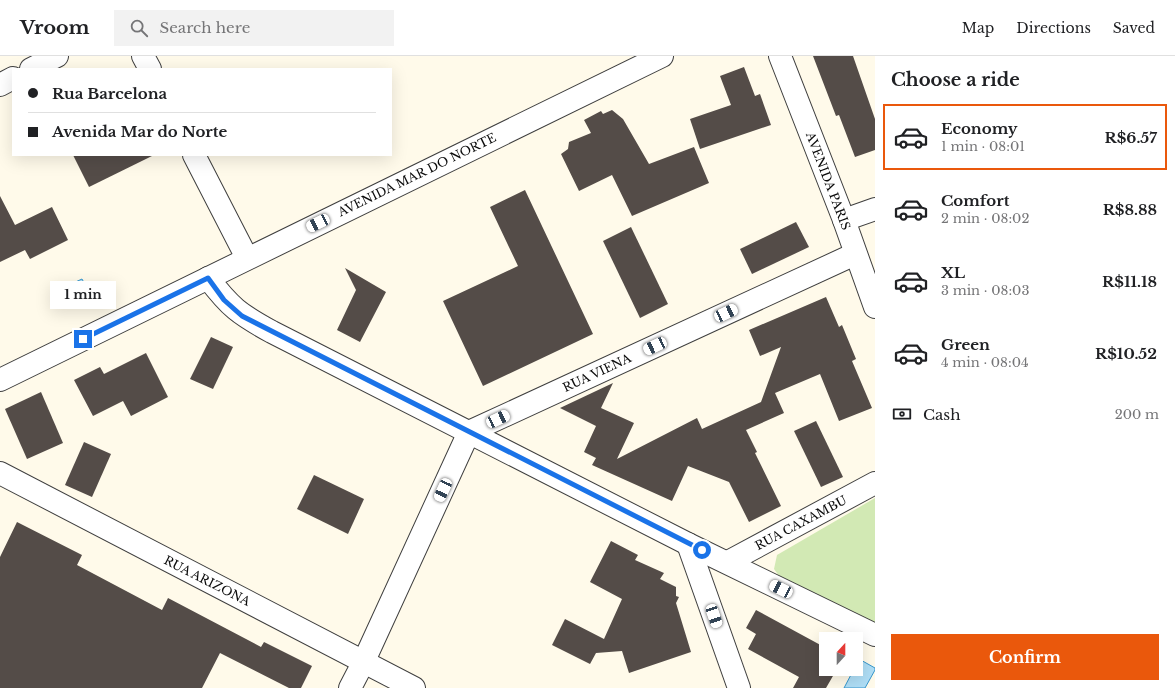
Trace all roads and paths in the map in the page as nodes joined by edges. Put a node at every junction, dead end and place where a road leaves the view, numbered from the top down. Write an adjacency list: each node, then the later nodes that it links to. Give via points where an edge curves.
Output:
1 (57, 56): 5 (street)
2 (143, 56): 6 (street)
3 (662, 56): 13 (street, AVENIDA MAR DO NORTE)
4 (780, 56): 11 (street, AVENIDA PARIS)
5 (33, 68)
6 (149, 68)
7 (12, 79): 8 (street)
8 (0, 85)
9 (195, 156): 13 (street)
10 (875, 209): 11 (street)
11 (844, 220): 12 (street, AVENIDA PARIS)
12 (855, 254): 15 (street, AVENIDA PARIS); 17 (street, RUA VIENA)
13 (247, 258): 14 (street, AVENIDA MAR DO NORTE)
14 (208, 278): 16 (street, AVENIDA MAR DO NORTE); 17 (street, via 224,300 242,316)
15 (875, 307)
16 (0, 380)
17 (469, 432): 20 (street); 23 (street)
18 (0, 473): 23 (street, RUA ARIZONA)
19 (875, 483): 21 (street, RUA CAXAMBU)
20 (688, 544): 21 (street); 26 (street)
21 (728, 562): 22 (street)
22 (875, 635)
23 (363, 662): 24 (street); 25 (street, RUA ARIZONA)
24 (350, 688)
25 (414, 688)
26 (739, 688)

